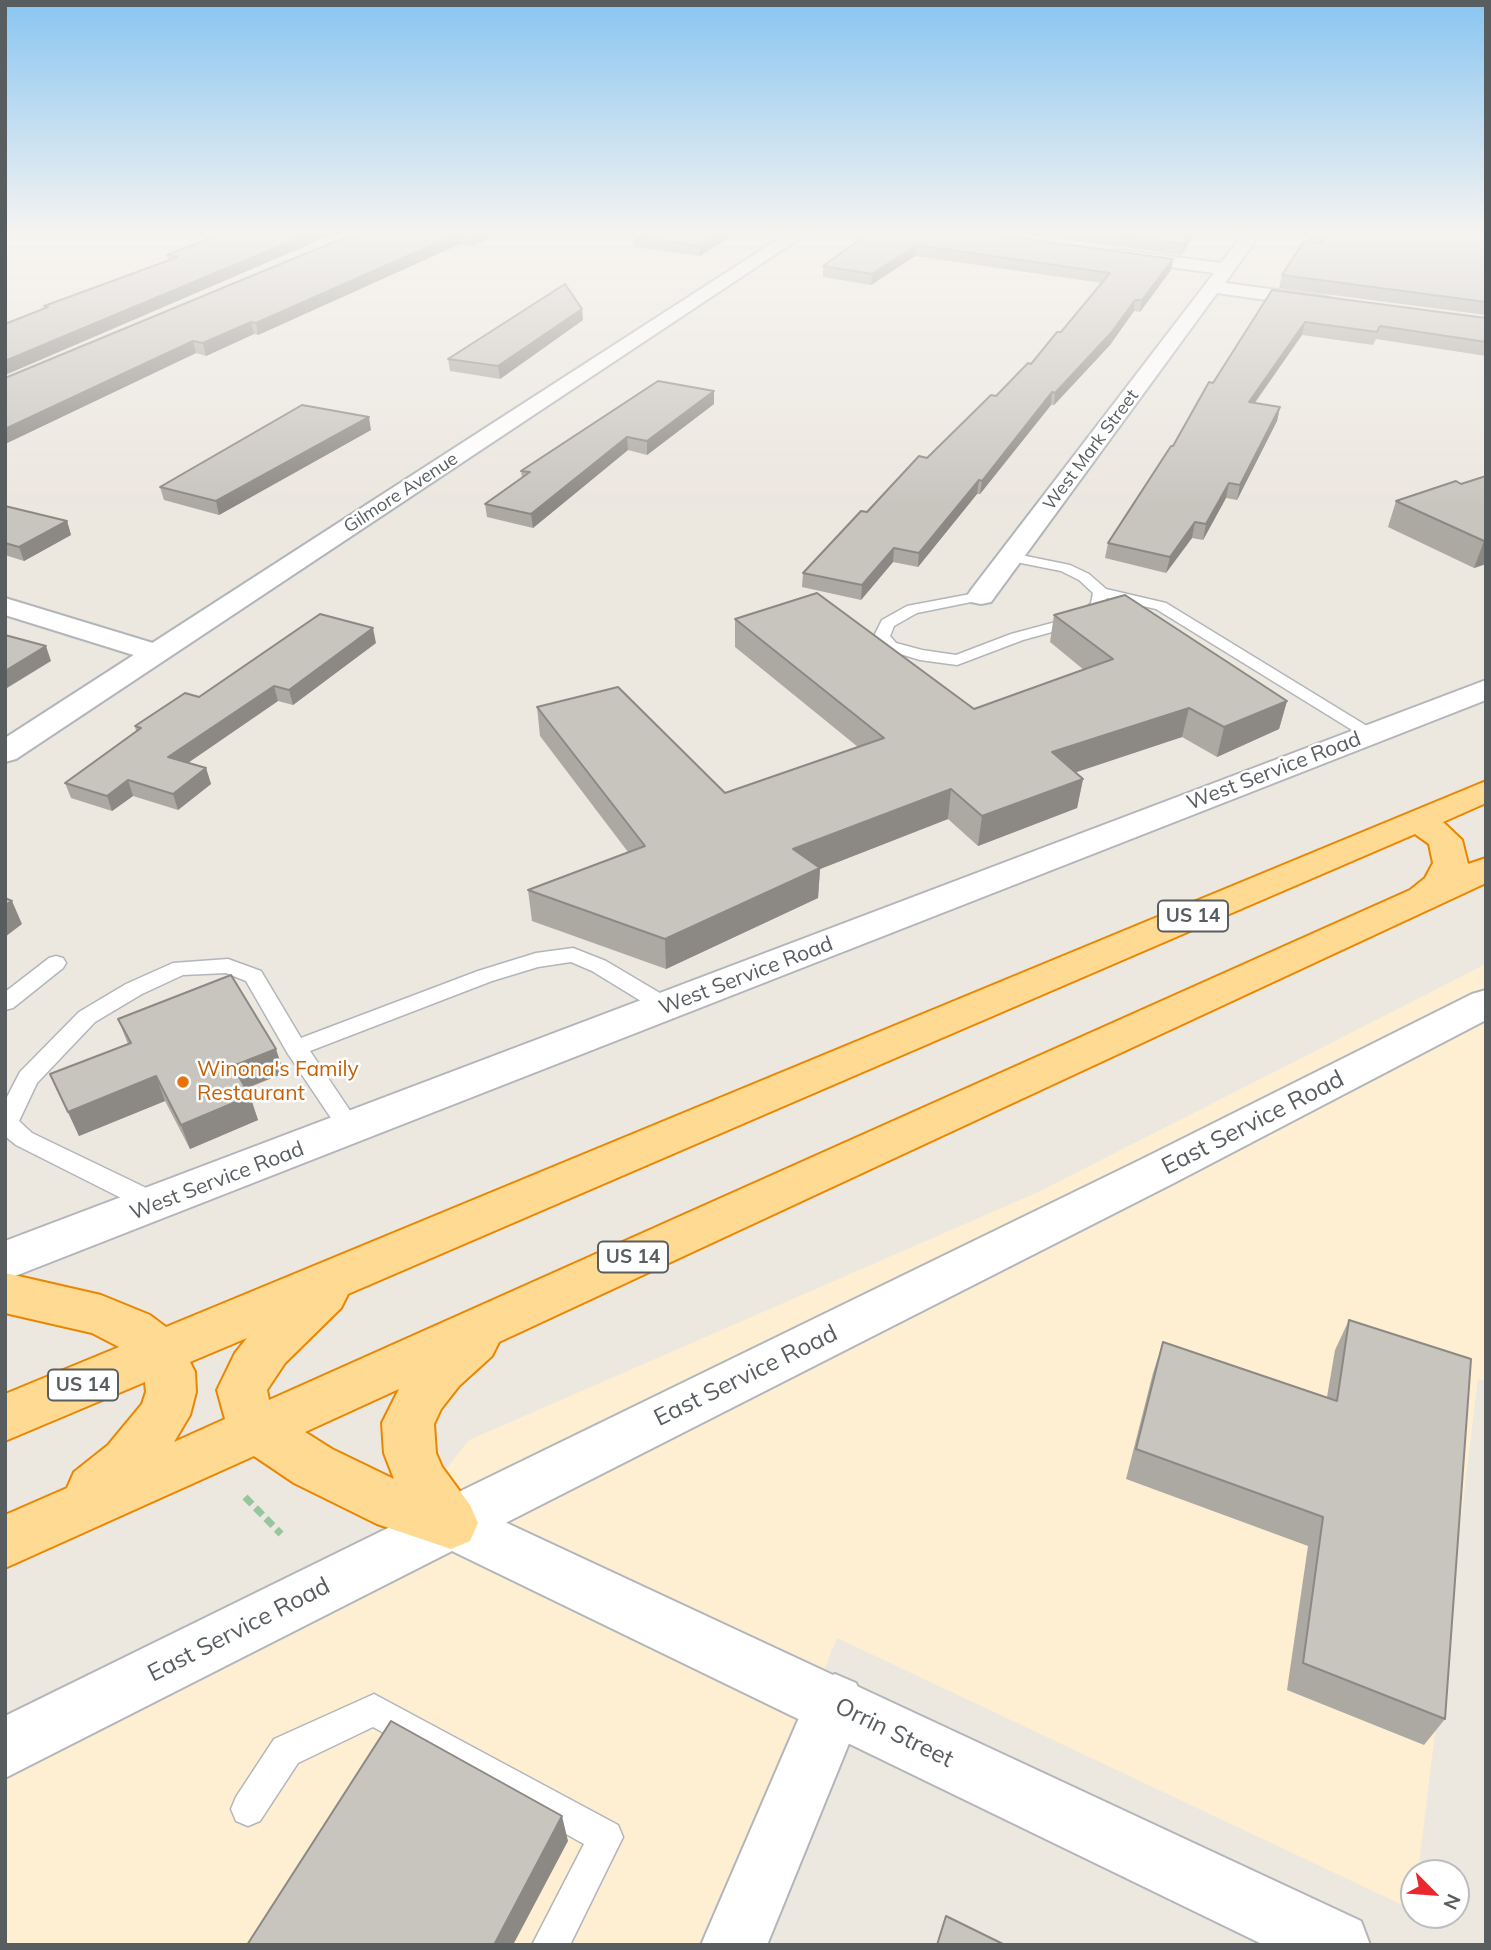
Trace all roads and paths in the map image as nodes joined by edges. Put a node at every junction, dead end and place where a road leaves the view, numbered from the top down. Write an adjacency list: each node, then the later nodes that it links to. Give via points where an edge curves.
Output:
1 (659, 325): 7 (street, Gilmore Avenue)
2 (1185, 325): 3 (street, West Mark Street)
3 (1010, 557): 4 (lane, via 1065,568); 5 (street, West Mark Street)
4 (1101, 592): 5 (lane, via 1098,604 1083,619 1017,636 957,660 890,646 882,636 887,623 912,609); 9 (lane, via 1161,606)
5 (981, 596)
6 (5, 606): 7 (street)
7 (156, 653): 10 (street, Gilmore Avenue)
8 (1486, 689): 9 (street, West Service Road)
9 (1371, 733): 18 (street, West Service Road)
10 (5, 752)
11 (1486, 791): 12 (highway, US 14)
12 (1419, 820): 14 (highway, via 1445,840 1451,863 1439,885); 23 (highway, US 14)
13 (1486, 869): 14 (highway, US 14)
14 (1422, 899): 25 (highway, US 14)
15 (56, 963): 16 (lane)
16 (5, 1003)
17 (1486, 1003): 30 (street, East Service Road)
18 (667, 1007): 19 (lane, via 573,955 536,960 485,976); 20 (street, West Service Road)
19 (296, 1048): 20 (lane); 21 (lane, via 254,976 228,966 180,968 87,1017 28,1078 6,1123 24,1139)
20 (351, 1129): 21 (street, West Service Road)
21 (156, 1204): 22 (street, West Service Road)
22 (5, 1261)
23 (346, 1274): 26 (highway, US 14); 28 (highway, via 288,1326 253,1368 242,1390 245,1408)
24 (5, 1293): 26 (highway, via 101,1315 133,1330)
25 (506, 1316): 28 (highway, US 14); 30 (highway, via 441,1371 408,1423 410,1453 423,1485)
26 (161, 1352): 27 (highway, US 14); 31 (highway, via 170,1372 171,1392 164,1415 127,1462 95,1489)
27 (5, 1418)
28 (257, 1430): 30 (highway, via 352,1486); 31 (highway, US 14)
29 (245, 1497): 32 (path)
30 (451, 1523): 33 (street, Orrin Street); 34 (street, East Service Road)
31 (24, 1534)
32 (281, 1534)
33 (835, 1704): 37 (street); 38 (street, Orrin Street)
34 (5, 1748)
35 (248, 1809): 36 (lane, via 286,1751 374,1710 606,1837)
36 (550, 1945)
37 (734, 1945)
38 (1337, 1945)

